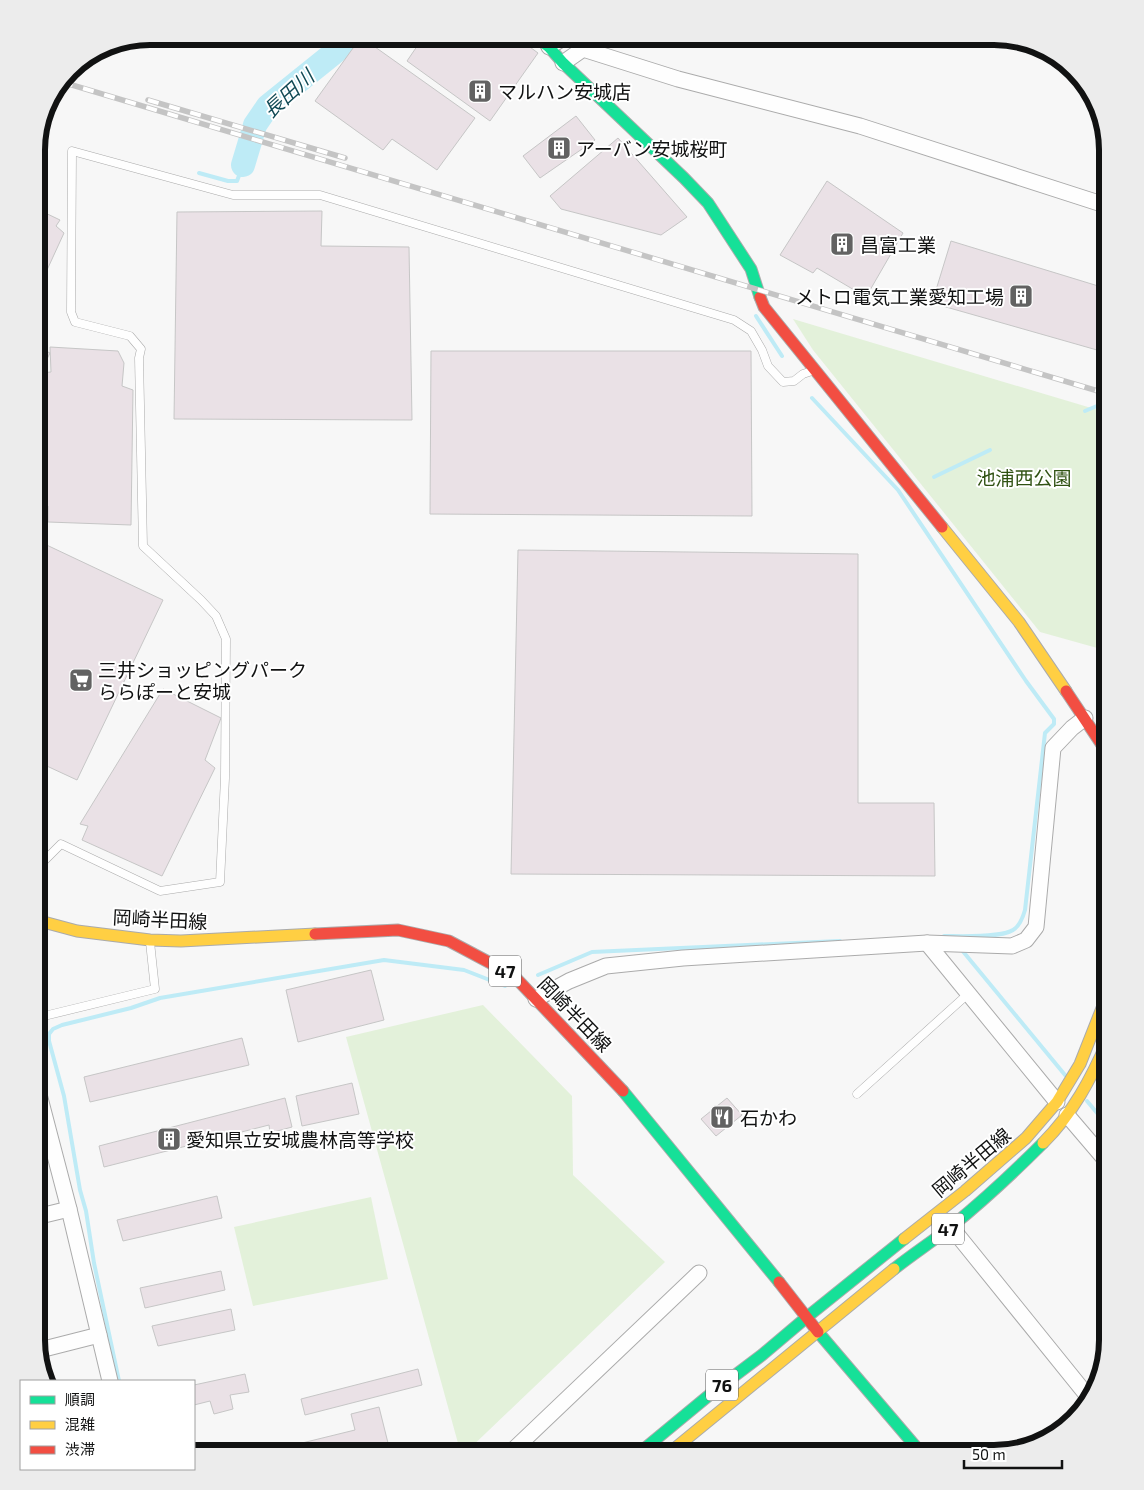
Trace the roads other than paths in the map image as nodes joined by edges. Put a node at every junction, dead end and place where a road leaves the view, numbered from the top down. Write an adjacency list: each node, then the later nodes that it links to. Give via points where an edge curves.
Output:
1 (546, 45): 3 (main road)
2 (552, 45): 3 (street)
3 (549, 47): 4 (main road)
4 (563, 63): 5 (street, via 583,49 678,79 860,126); 6 (main road, via 708,204 751,269 764,306)
5 (1099, 203)
6 (814, 370): 7 (main road, via 1019,622); 9 (lane, via 794,382 783,382 768,366 751,331 734,320 320,195 233,195 72,151 71,312 75,322 130,336 141,348 143,546 216,616 226,639 220,882 160,892 61,844)
7 (1085, 718): 8 (main road); 12 (street, via 1052,748 1036,927 1026,940 1012,946)
8 (1099, 740)
9 (45, 860)
10 (45, 922): 11 (main road, 岡崎半田線 / 47, via 77,931)
11 (150, 940): 14 (main road, 岡崎半田線 / 47, via 398,930 448,941 513,975); 15 (lane, via 155,989)
12 (927, 943): 13 (street); 14 (street, via 606,966)
13 (969, 993): 18 (lane); 19 (street)
14 (536, 999): 27 (main road, 岡崎半田線 / 47, via 616,1082)
15 (45, 1016)
16 (1099, 1016): 19 (main road, 岡崎半田線 / 47, via 1080,1064)
17 (1099, 1074): 20 (main road, 岡崎半田線 / 47)
18 (857, 1094)
19 (1056, 1102): 27 (main road, 岡崎半田線 / 47, via 1006,1156)
20 (1067, 1115): 22 (street); 25 (main road, 岡崎半田線 / 47, via 1032,1155)
21 (45, 1117): 23 (street)
22 (1099, 1152)
23 (69, 1209): 24 (street); 29 (street)
24 (45, 1215)
25 (951, 1227): 28 (main road, 岡崎半田線 / 47); 32 (street)
26 (699, 1273): 33 (street)
27 (807, 1317): 28 (main road, 岡崎半田線 / 47); 34 (main road, 76)
28 (818, 1332): 35 (main road, 76); 36 (main road)
29 (99, 1335): 30 (street); 31 (street)
30 (46, 1349)
31 (110, 1380)
32 (1084, 1393)
33 (518, 1445)
34 (649, 1445)
35 (679, 1445)
36 (914, 1445)

